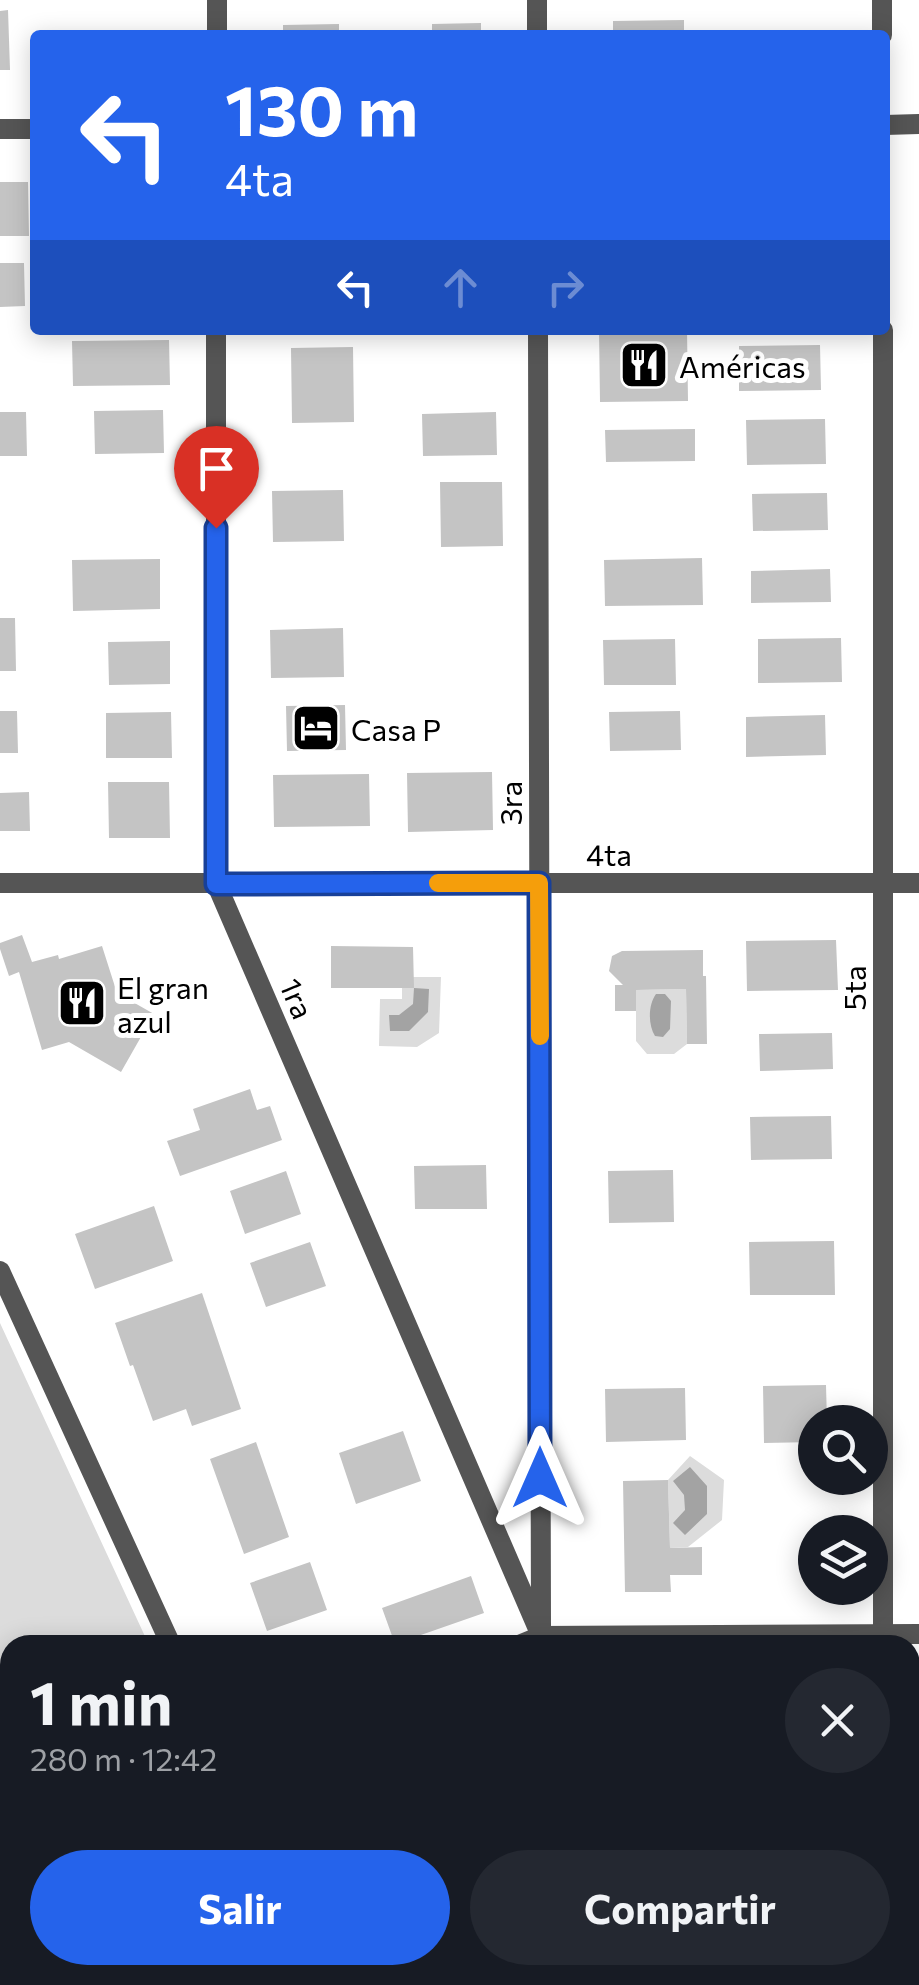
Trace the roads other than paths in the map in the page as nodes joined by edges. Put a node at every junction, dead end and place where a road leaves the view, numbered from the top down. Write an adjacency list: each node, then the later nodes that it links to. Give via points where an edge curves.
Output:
1 (216, 0): 4 (street)
2 (537, 0): 5 (street)
3 (882, 0): 6 (street)
4 (216, 30)
5 (537, 30)
6 (882, 30)
7 (919, 124): 8 (street)
8 (890, 125)
9 (0, 129): 10 (street)
10 (30, 129)
11 (216, 335): 18 (street, 1ra)
12 (538, 335): 17 (street, 3ra)
13 (882, 335): 14 (street, 5ta)
14 (883, 882): 15 (street, 4ta); 17 (street, 4ta); 23 (street, 5ta)
15 (919, 882)
16 (0, 883): 18 (street, 4ta)
17 (539, 883): 18 (street, 4ta); 22 (street, 3ra)
18 (216, 884): 21 (street, 1ra)
19 (0, 1271): 20 (street)
20 (166, 1635)
21 (540, 1635)
22 (543, 1635)
23 (883, 1635)

